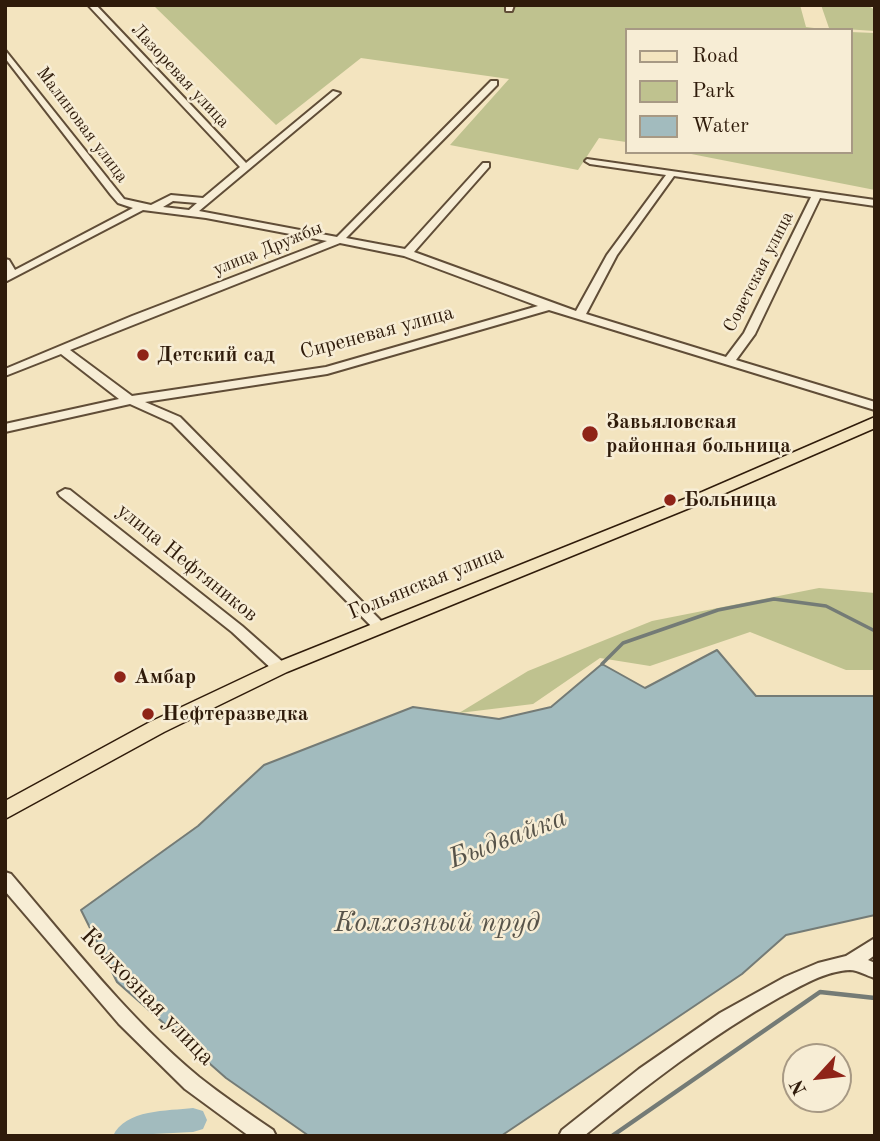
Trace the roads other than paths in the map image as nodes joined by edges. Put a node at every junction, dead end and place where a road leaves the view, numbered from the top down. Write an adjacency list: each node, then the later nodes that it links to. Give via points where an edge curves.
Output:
1 (92, 5): 7 (street, Лазоревая улица)
2 (5, 52): 12 (street, Малиновая улица, via 114,194 121,201)
3 (494, 83): 14 (street, улица Дружбы)
4 (337, 93): 7 (street)
5 (590, 161): 8 (street)
6 (486, 165): 15 (street)
7 (245, 167): 10 (street)
8 (672, 173): 9 (street); 19 (street, via 612,256)
9 (817, 195): 11 (street); 21 (street, Советская улица, via 749,334)
10 (205, 201): 12 (street, via 171,198); 13 (street)
11 (875, 203)
12 (147, 208): 13 (street, Малиновая улица); 17 (street)
13 (191, 213): 14 (street, Малиновая улица)
14 (339, 240): 15 (street, Малиновая улица); 20 (street, улица Дружбы)
15 (407, 253): 18 (street, Малиновая улица)
16 (5, 262): 17 (street)
17 (9, 277)
18 (549, 306): 19 (street, Малиновая улица); 23 (street, Сиреневая улица, via 327,370)
19 (579, 316): 21 (street, Малиновая улица)
20 (62, 349): 22 (street, улица Дружбы); 23 (street)
21 (728, 362): 24 (street, Малиновая улица)
22 (5, 373)
23 (132, 400): 26 (street, Сиреневая улица); 28 (street, via 176,420)
24 (875, 406)
25 (875, 422): 28 (main road, Гольянская улица, via 708,495)
26 (5, 428)
27 (65, 493): 29 (street, улица Нефтяников)
28 (380, 627): 29 (main road, Гольянская улица)
29 (280, 668): 30 (main road, Гольянская улица, via 157,727)
30 (5, 811)
31 (5, 879): 35 (street, Колхозная улица, via 176,1070)
32 (875, 945): 33 (street)
33 (851, 962): 34 (street); 36 (street, via 810,973 720,1022)
34 (875, 971)
35 (266, 1136)
36 (569, 1136)

